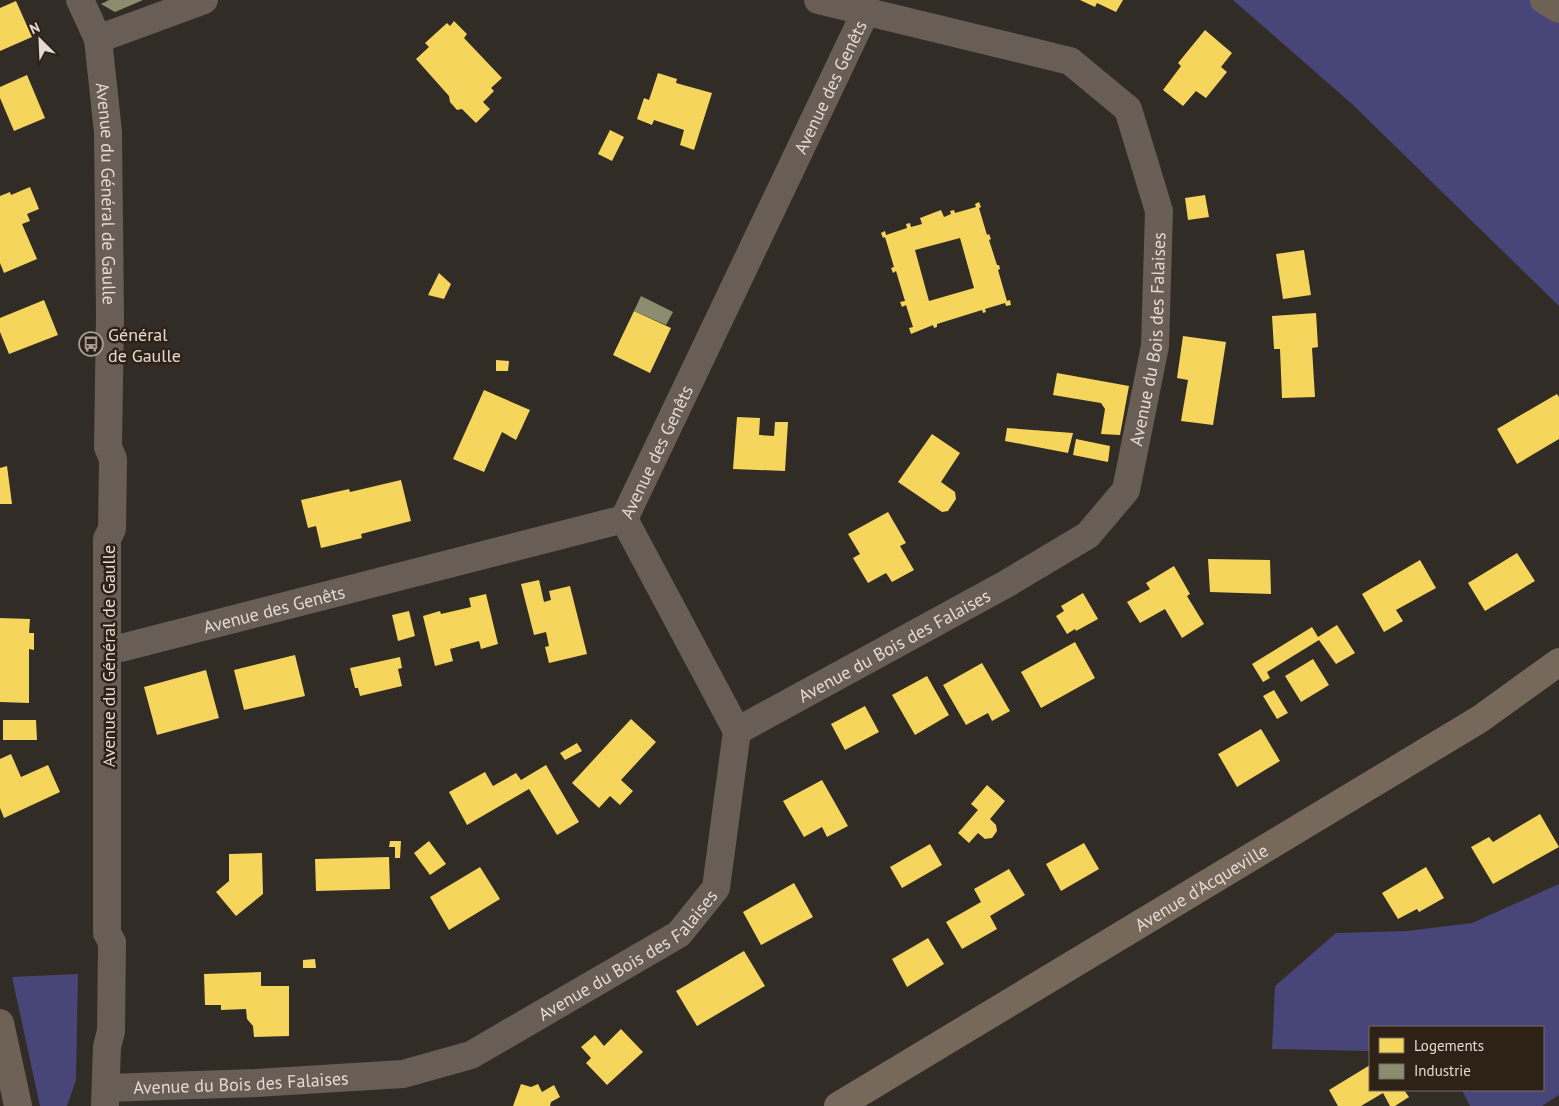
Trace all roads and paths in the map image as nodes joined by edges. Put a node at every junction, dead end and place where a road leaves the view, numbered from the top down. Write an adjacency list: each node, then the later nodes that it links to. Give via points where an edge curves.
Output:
1 (80, 0): 7 (street, Avenue du Général de Gaulle)
2 (204, 0): 7 (street)
3 (818, 0): 6 (street, Avenue du Bois des Falaises)
4 (1544, 0): 5 (street)
5 (1559, 9)
6 (866, 11): 8 (street, Avenue des Genêts); 13 (street, Avenue du Bois des Falaises, via 1070,61 1128,108 1159,211 1155,346 1126,490 1088,535)
7 (98, 39): 9 (street, Avenue du Général de Gaulle, via 108,132 108,447 113,459 112,528 107,539)
8 (624, 519): 9 (street, Avenue des Genêts); 13 (street)
9 (107, 650): 15 (street, Avenue du Général de Gaulle, via 107,933 112,942 111,1031 107,1047)
10 (1559, 662): 12 (main road, Avenue d'Acqueville)
11 (1559, 683): 12 (main road)
12 (1480, 719): 17 (main road, Avenue d'Acqueville)
13 (738, 732): 15 (street, Avenue du Bois des Falaises, via 716,888 680,934 472,1055 403,1074)
14 (0, 1024): 16 (street)
15 (105, 1097)
16 (18, 1106)
17 (838, 1106)

